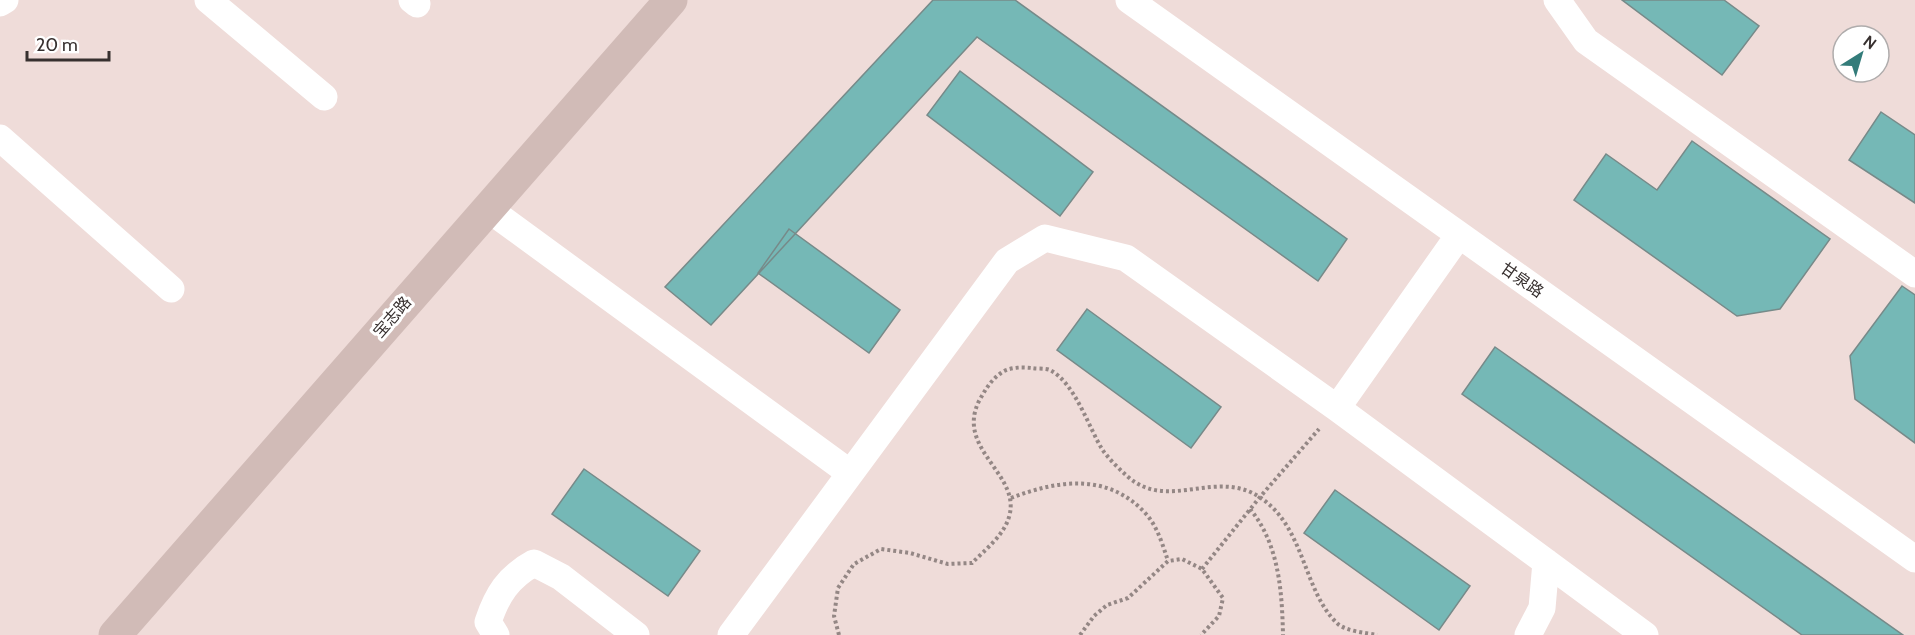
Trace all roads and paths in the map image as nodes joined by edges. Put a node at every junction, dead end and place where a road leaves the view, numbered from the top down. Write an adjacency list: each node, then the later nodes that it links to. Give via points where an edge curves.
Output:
1 (5, 0): 6 (street)
2 (208, 0): 7 (street)
3 (671, 0): 9 (street, 宝志路)
4 (1129, 0): 10 (street, 甘泉路)
5 (1557, 0): 11 (street, via 1586,40)
6 (0, 3)
7 (324, 97)
8 (0, 138): 12 (street)
9 (487, 208): 14 (street); 22 (street, 宝志路)
10 (1459, 234): 13 (street); 18 (street, 甘泉路)
11 (1915, 274)
12 (171, 289)
13 (1337, 408): 14 (street, via 1126,258 1045,238 1007,261); 15 (path); 20 (street)
14 (850, 473): 25 (street)
15 (1260, 497): 16 (path, via 1227,484 1176,492 1154,490 1129,477 1104,451 1072,391 1050,370 1022,367 1002,372 987,386 973,413 974,436); 17 (path); 30 (path, via 1279,512 1326,609 1339,625)
16 (1011, 498): 19 (path, via 1057,483 1087,483 1122,495 1147,516); 26 (path, via 1009,518 995,540 972,562 948,564 881,549 854,564 838,588 834,616)
17 (1250, 509): 21 (path); 29 (path, via 1263,526 1274,554)
18 (1915, 559)
19 (1168, 561): 21 (path, via 1182,559); 27 (path, via 1128,598 1107,605)
20 (1546, 562): 31 (street, via 1542,608); 32 (street)
21 (1202, 569): 28 (path, via 1223,598 1220,616)
22 (115, 635)
23 (496, 635): 24 (street, via 488,622 496,597 516,573 534,563 561,577)
24 (636, 635)
25 (731, 635)
26 (839, 635)
27 (1080, 635)
28 (1201, 635)
29 (1283, 635)
30 (1377, 635)
31 (1528, 635)
32 (1646, 635)

